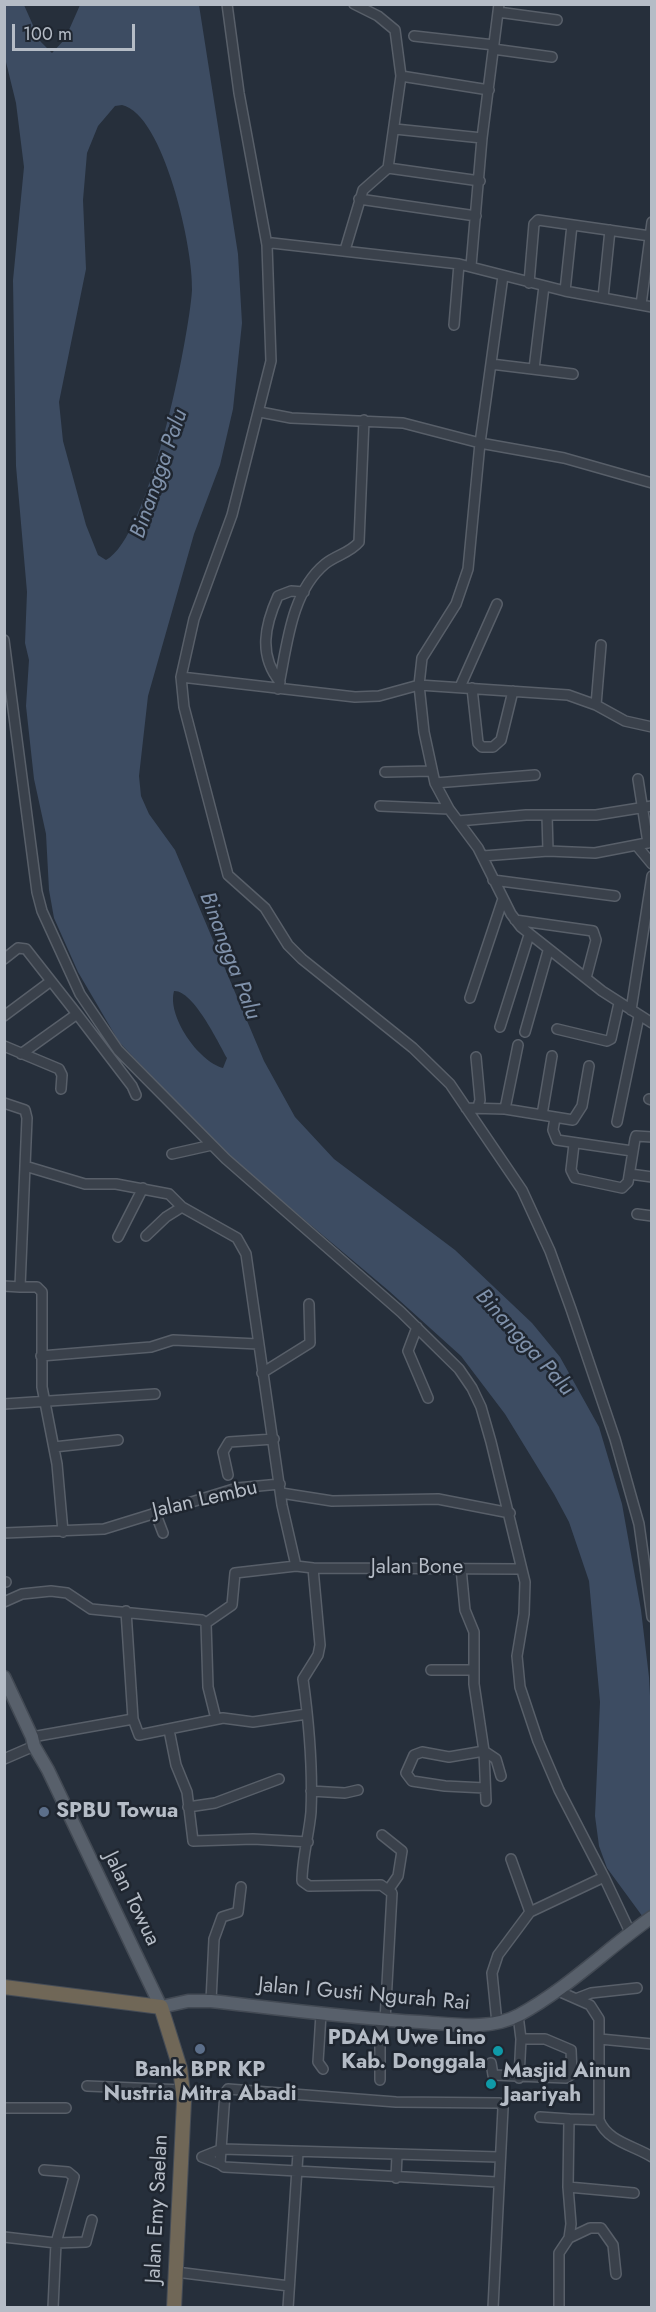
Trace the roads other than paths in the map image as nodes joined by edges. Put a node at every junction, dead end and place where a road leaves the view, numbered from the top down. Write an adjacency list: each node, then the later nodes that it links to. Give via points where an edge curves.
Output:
1 (227, 4): 20 (street)
2 (354, 4): 8 (street, via 389,22 395,30)
3 (498, 8): 4 (street); 6 (street)
4 (557, 20)
5 (414, 36): 6 (street)
6 (494, 47): 7 (street); 9 (street)
7 (552, 57)
8 (401, 76): 9 (street); 10 (street)
9 (489, 90): 11 (street)
10 (395, 129): 11 (street); 12 (street)
11 (482, 138): 13 (street)
12 (388, 168): 13 (street); 14 (street, via 363,190)
13 (480, 181): 15 (street)
14 (360, 199): 15 (street); 21 (street)
15 (476, 216): 23 (street)
16 (651, 222): 19 (street)
17 (572, 225): 18 (street); 25 (street, via 540,219 535,222); 27 (street)
18 (610, 230): 19 (street); 28 (street)
19 (650, 236): 29 (street)
20 (267, 245): 21 (street); 34 (street, via 272,361)
21 (345, 250): 22 (street)
22 (459, 264): 23 (street); 30 (street)
23 (471, 266): 24 (street)
24 (503, 276): 25 (street); 31 (street)
25 (529, 283): 26 (street)
26 (544, 286): 27 (street); 32 (street)
27 (565, 291): 28 (street)
28 (603, 298): 29 (street)
29 (646, 306)
30 (454, 325)
31 (491, 364): 32 (street); 36 (street)
32 (534, 369): 33 (street)
33 (573, 374)
34 (260, 412): 35 (street, via 291,418); 42 (street, via 231,515 194,619)
35 (364, 420): 36 (street, via 403,423); 38 (street, via 359,542 325,564)
36 (480, 443): 37 (street, via 564,458); 44 (street, via 474,527 465,580 456,604 422,658)
37 (651, 483)
38 (304, 592): 43 (street, via 297,605); 43 (street, via 278,596 267,623 268,664)
39 (497, 604): 45 (street)
40 (4, 640): 101 (street, via 34,882 42,911 80,994 104,1033)
41 (601, 645): 48 (street)
42 (181, 677): 43 (street); 94 (street, via 184,707 228,875 265,908 288,945 302,959 428,1061)
43 (279, 685): 44 (street, via 369,698)
44 (419, 685): 45 (street); 50 (street)
45 (460, 687): 46 (street)
46 (472, 688): 47 (street); 47 (street, via 478,743 482,747 493,747 501,740)
47 (513, 691): 48 (street, via 568,695)
48 (596, 705): 49 (street, via 626,721)
49 (651, 727)
50 (431, 771): 51 (street); 54 (street)
51 (385, 772)
52 (535, 775): 54 (street)
53 (638, 779): 56 (street)
54 (435, 783): 57 (street)
55 (380, 806): 57 (street)
56 (647, 806): 58 (street, via 596,815); 60 (street)
57 (448, 809): 59 (street)
58 (547, 815): 59 (street); 62 (street)
59 (458, 821): 63 (street)
60 (650, 842): 61 (street)
61 (637, 846): 62 (street, via 595,853); 64 (street)
62 (548, 851): 63 (street)
63 (483, 856): 66 (street)
64 (651, 864)
65 (651, 876): 77 (street)
66 (494, 880): 67 (street); 68 (street)
67 (615, 896)
68 (503, 899): 69 (street); 75 (street)
69 (515, 920): 70 (street); 73 (street, via 593,931 596,940)
70 (529, 935): 71 (street); 81 (street)
71 (549, 951): 73 (street); 83 (street)
72 (4, 959): 74 (street, via 23,947)
73 (586, 978): 76 (street)
74 (51, 981): 78 (street); 79 (street)
75 (470, 998)
76 (619, 1003): 77 (street); 82 (street, via 611,1039 607,1041)
77 (635, 1013): 80 (street); 98 (street)
78 (77, 1014): 86 (street); 91 (street)
79 (4, 1016)
80 (651, 1023)
81 (500, 1027)
82 (557, 1029)
83 (525, 1032)
84 (518, 1045): 95 (street)
85 (4, 1046): 86 (street)
86 (21, 1054): 90 (street, via 59,1069)
87 (552, 1056): 96 (street)
88 (476, 1057): 93 (street)
89 (589, 1066): 97 (street, via 579,1114 573,1120)
90 (61, 1089)
91 (136, 1095)
92 (4, 1103): 104 (street, via 21,1107 26,1113)
93 (478, 1107): 94 (street); 95 (street)
94 (466, 1108): 131 (street, via 522,1190 549,1251 615,1439)
95 (505, 1109): 96 (street)
96 (542, 1115): 97 (street)
97 (555, 1118): 100 (street, via 554,1137)
98 (617, 1122)
99 (651, 1137): 102 (street, via 636,1136)
100 (574, 1144): 102 (street); 105 (street, via 571,1170 575,1178 622,1188)
101 (212, 1145): 103 (street); 116 (street)
102 (632, 1151): 105 (street)
103 (172, 1154)
104 (25, 1166): 107 (street, Jalan Lembu, via 85,1184); 114 (street)
105 (630, 1174): 106 (street)
106 (651, 1177)
107 (143, 1188): 108 (street, Jalan Lembu, via 169,1194); 112 (street)
108 (182, 1207): 111 (street); 117 (street, Jalan Lembu, via 231,1234 245,1247)
109 (638, 1214): 110 (street)
110 (651, 1216)
111 (146, 1236)
112 (118, 1237)
113 (4, 1286): 114 (street)
114 (20, 1287): 118 (street, via 37,1287 42,1292)
115 (309, 1304): 119 (street, via 310,1343)
116 (417, 1327): 121 (street, via 408,1351); 130 (street, via 466,1378 476,1397)
117 (258, 1344): 118 (street, via 173,1340 151,1347); 119 (street, Jalan Lembu)
118 (41, 1356): 122 (street)
119 (262, 1373): 124 (street, Jalan Lembu)
120 (155, 1394): 122 (street)
121 (428, 1398)
122 (44, 1401): 123 (street); 126 (street)
123 (4, 1404)
124 (274, 1439): 127 (street, via 229,1442 223,1452); 128 (street, Jalan Lembu)
125 (118, 1440): 126 (street)
126 (54, 1447): 133 (street)
127 (228, 1475)
128 (281, 1489): 129 (street, Jalan Lembu, via 237,1488); 130 (street, Jalan Lembu, via 332,1501 438,1498); 136 (street)
129 (155, 1512): 133 (street, Jalan Lembu, via 117,1526); 135 (street)
130 (510, 1513): 139 (street)
131 (639, 1524): 132 (street); 140 (street)
132 (651, 1525)
133 (63, 1532): 134 (street, Jalan Lembu)
134 (4, 1533)
135 (164, 1533)
136 (296, 1566): 137 (street, Jalan Bone); 144 (street, Jalan Bone, via 235,1573 232,1605)
137 (313, 1568): 138 (street, Jalan Bone); 148 (street, via 320,1645 303,1679)
138 (460, 1568): 139 (street, Jalan Bone); 146 (street, via 465,1610 474,1632)
139 (521, 1569): 165 (street, via 525,1582 517,1656 520,1687 559,1790)
140 (650, 1586): 143 (street)
141 (4, 1602): 142 (street, via 22,1594 51,1591 67,1593 91,1609)
142 (126, 1611): 144 (street, via 193,1617); 149 (street)
143 (651, 1617)
144 (206, 1623): 150 (street, via 208,1687)
145 (431, 1670): 146 (street)
146 (473, 1670): 153 (street)
147 (4, 1677): 152 (main road, Jalan Towua)
148 (307, 1714): 150 (street, via 253,1722); 159 (street)
149 (133, 1719): 151 (street, via 139,1735); 152 (street)
150 (216, 1719): 151 (street)
151 (169, 1730): 161 (street)
152 (33, 1742): 154 (street); 176 (main road, Jalan Towua)
153 (484, 1751): 155 (street, via 496,1759); 157 (street); 157 (street, via 449,1757 422,1752 414,1755 406,1773 412,1781)
154 (4, 1759)
155 (501, 1776)
156 (279, 1779): 161 (street, via 214,1803)
157 (485, 1788): 160 (street)
158 (357, 1790): 159 (street)
159 (311, 1791): 163 (street)
160 (486, 1801)
161 (188, 1807): 163 (street, via 195,1842)
162 (382, 1835): 167 (street, via 402,1851 398,1876)
163 (308, 1842): 167 (street, via 303,1883 381,1885)
164 (511, 1859): 168 (street)
165 (604, 1877): 168 (street); 170 (street)
166 (241, 1887): 175 (street, via 238,1912 220,1918 215,1931)
167 (389, 1889): 179 (street, via 393,1897)
168 (530, 1912): 180 (street, via 493,1965)
169 (647, 1920): 170 (main road, Jalan I Gusti Ngurah Rai)
170 (630, 1932): 173 (main road, Jalan I Gusti Ngurah Rai)
171 (4, 1987): 176 (highway)
172 (637, 1988): 174 (street)
173 (556, 1990): 174 (street); 178 (main road, Jalan I Gusti Ngurah Rai)
174 (578, 1998): 182 (street, via 595,2011)
175 (211, 2001): 176 (main road, Jalan I Gusti Ngurah Rai); 177 (main road, Jalan I Gusti Ngurah Rai)
176 (161, 2007): 189 (highway, Jalan Emy Saelan, via 171,2032)
177 (321, 2014): 179 (main road, Jalan I Gusti Ngurah Rai); 185 (street, via 318,2062)
178 (518, 2015): 180 (main road, Jalan I Gusti Ngurah Rai); 181 (street)
179 (383, 2021): 180 (main road, Jalan I Gusti Ngurah Rai); 187 (street)
180 (497, 2023)
181 (521, 2038): 186 (street); 186 (street, via 545,2039 571,2050 573,2072 566,2078)
182 (600, 2039): 183 (street); 194 (street)
183 (651, 2044)
184 (491, 2063): 186 (street, via 493,2075)
185 (323, 2068)
186 (519, 2078)
187 (380, 2080)
188 (87, 2086): 189 (street)
189 (183, 2090): 197 (highway, Jalan Emy Saelan)
190 (4, 2108): 191 (street)
191 (66, 2108)
192 (540, 2117): 193 (street)
193 (569, 2119): 194 (street); 207 (street)
194 (599, 2120): 201 (street, via 611,2137)
195 (222, 2149): 196 (street); 199 (street); 200 (street, via 228,2089 396,2102 496,2102 503,2108); 202 (street)
196 (298, 2153): 198 (street); 204 (street)
197 (182, 2155): 199 (street); 213 (highway, Jalan Emy Saelan)
198 (397, 2155): 200 (street); 205 (street)
199 (202, 2157): 202 (street)
200 (499, 2157): 206 (street)
201 (651, 2157)
202 (220, 2164): 204 (street)
203 (44, 2170): 212 (street, via 73,2175)
204 (297, 2172): 205 (street); 215 (street)
205 (396, 2178): 206 (street)
206 (497, 2182): 219 (street)
207 (568, 2187): 208 (street); 211 (street, via 572,2224)
208 (634, 2193)
209 (92, 2220): 212 (street, via 87,2242)
210 (4, 2237): 212 (street)
211 (569, 2238): 214 (street, via 590,2228 601,2228 613,2245); 220 (street, via 559,2253)
212 (56, 2243): 216 (street)
213 (176, 2272): 215 (street); 217 (highway, Jalan Emy Saelan)
214 (616, 2274)
215 (290, 2286): 218 (street)
216 (53, 2307)
217 (174, 2307)
218 (288, 2307)
219 (493, 2307)
220 (559, 2307)

